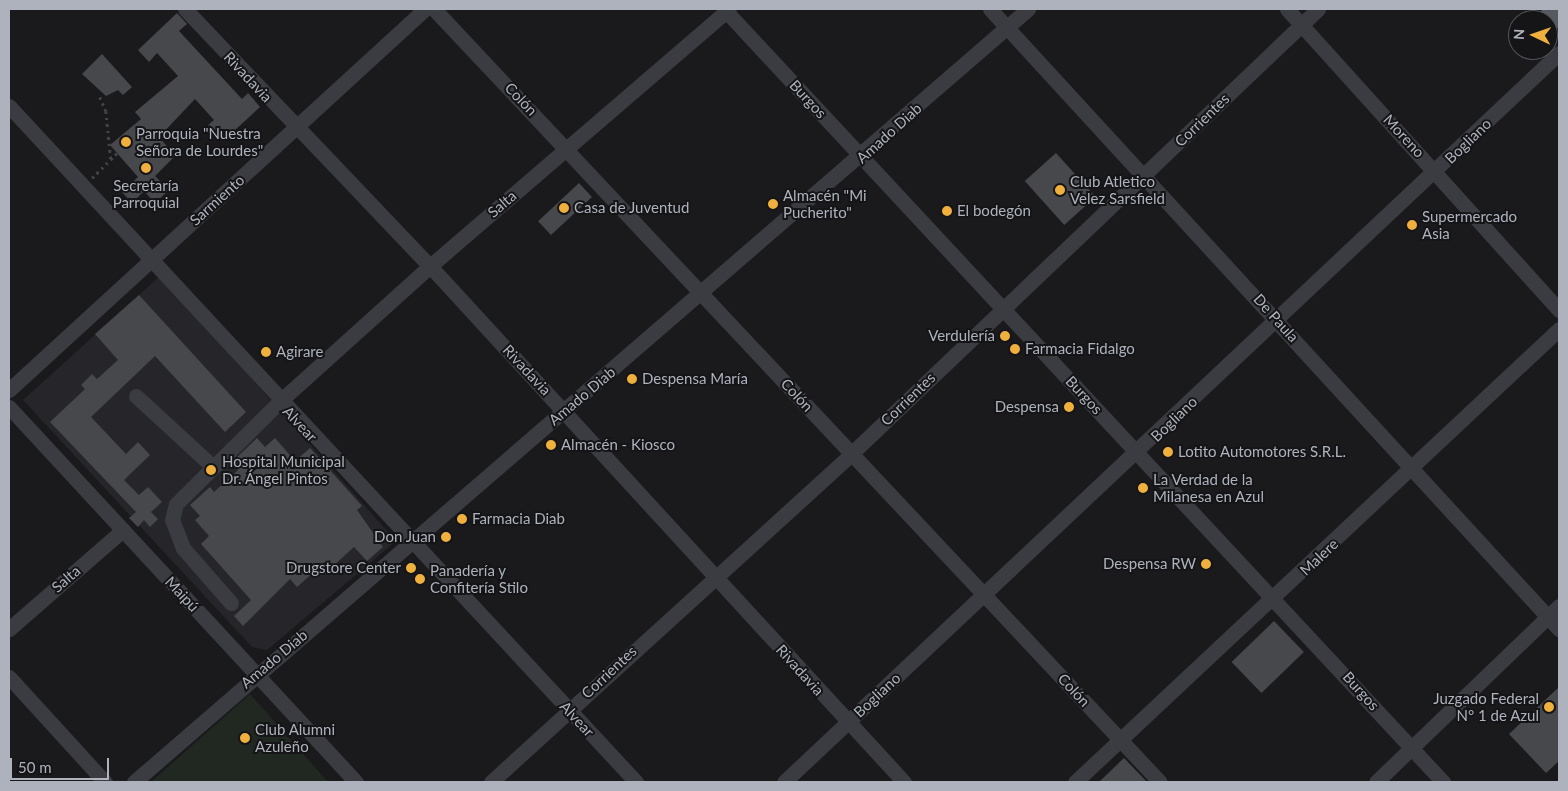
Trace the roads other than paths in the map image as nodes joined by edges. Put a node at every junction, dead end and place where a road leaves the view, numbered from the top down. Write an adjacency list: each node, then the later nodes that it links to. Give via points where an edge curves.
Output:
1 (185, 9): 15 (street, Rivadavia)
2 (425, 9): 15 (street, Sarmiento)
3 (434, 9): 16 (street, Colón)
4 (990, 9): 12 (street, De Paula)
5 (1028, 9): 12 (street, Amado Diab)
6 (1287, 9): 11 (street, Moreno)
7 (1318, 9): 11 (street, Corrientes)
8 (1550, 9): 10 (main road)
9 (726, 10): 16 (street, Salta); 17 (street, Burgos)
10 (1559, 18)
11 (1301, 24): 18 (street, Moreno); 19 (street, Corrientes)
12 (1007, 28): 17 (street, Amado Diab); 19 (street, De Paula)
13 (1559, 52): 18 (street, Bogliano)
14 (12, 116): 20 (street, Alvear)
15 (297, 129): 20 (street, Sarmiento); 21 (street, Rivadavia)
16 (568, 147): 21 (street, Salta); 22 (street, Colón)
17 (863, 156): 22 (street, Amado Diab); 23 (street, Burgos)
18 (1437, 171): 24 (street, Moreno); 25 (street, Bogliano)
19 (1145, 175): 23 (street, Corrientes); 25 (street, De Paula)
20 (153, 258): 27 (street, Sarmiento); 29 (street, Alvear)
21 (430, 266): 29 (street, Salta); 31 (street, Rivadavia)
22 (703, 295): 31 (street, Amado Diab); 32 (street, Colón)
23 (1004, 308): 32 (street, Corrientes); 33 (street, Burgos)
24 (1559, 310)
25 (1278, 320): 33 (street, Bogliano); 35 (street, De Paula)
26 (1559, 329): 35 (street, Malere)
27 (9, 390)
28 (136, 396): 34 (street)
29 (279, 402): 34 (street, Salta); 37 (street, Alvear)
30 (9, 407): 36 (street, Maipú)
31 (564, 410): 37 (street, Amado Diab); 38 (street, Rivadavia)
32 (852, 453): 38 (street, Corrientes); 39 (street, Colón)
33 (1138, 453): 39 (street, Bogliano); 40 (street, Burgos)
34 (212, 466): 41 (street, Salta, via 176,504 172,520 183,548)
35 (1411, 470): 40 (street, Malere); 43 (street, De Paula)
36 (123, 530): 45 (street, Salta); 46 (street, Maipú)
37 (412, 543): 46 (street, Amado Diab); 48 (street, Alvear)
38 (715, 574): 48 (street, Corrientes); 49 (street, Rivadavia)
39 (985, 594): 49 (street, Bogliano); 50 (street, Colón)
40 (1276, 598): 50 (street, Malere); 51 (street, Burgos)
41 (231, 603)
42 (1559, 606): 43 (street)
43 (1548, 617): 44 (street, De Paula); 51 (street)
44 (1559, 628)
45 (9, 629)
46 (256, 674): 53 (street, Amado Diab); 54 (street, Maipú)
47 (9, 677): 52 (street)
48 (568, 710): 55 (street, Corrientes); 56 (street, Alvear)
49 (847, 723): 57 (street, Bogliano); 58 (street, Rivadavia)
50 (1120, 740): 59 (street, Malere); 60 (street, Colón)
51 (1412, 748): 61 (street); 62 (street, Burgos)
52 (105, 782)
53 (134, 782)
54 (356, 782)
55 (491, 782)
56 (636, 782)
57 (784, 782)
58 (904, 782)
59 (1075, 782)
60 (1160, 782)
61 (1376, 782)
62 (1444, 782)

